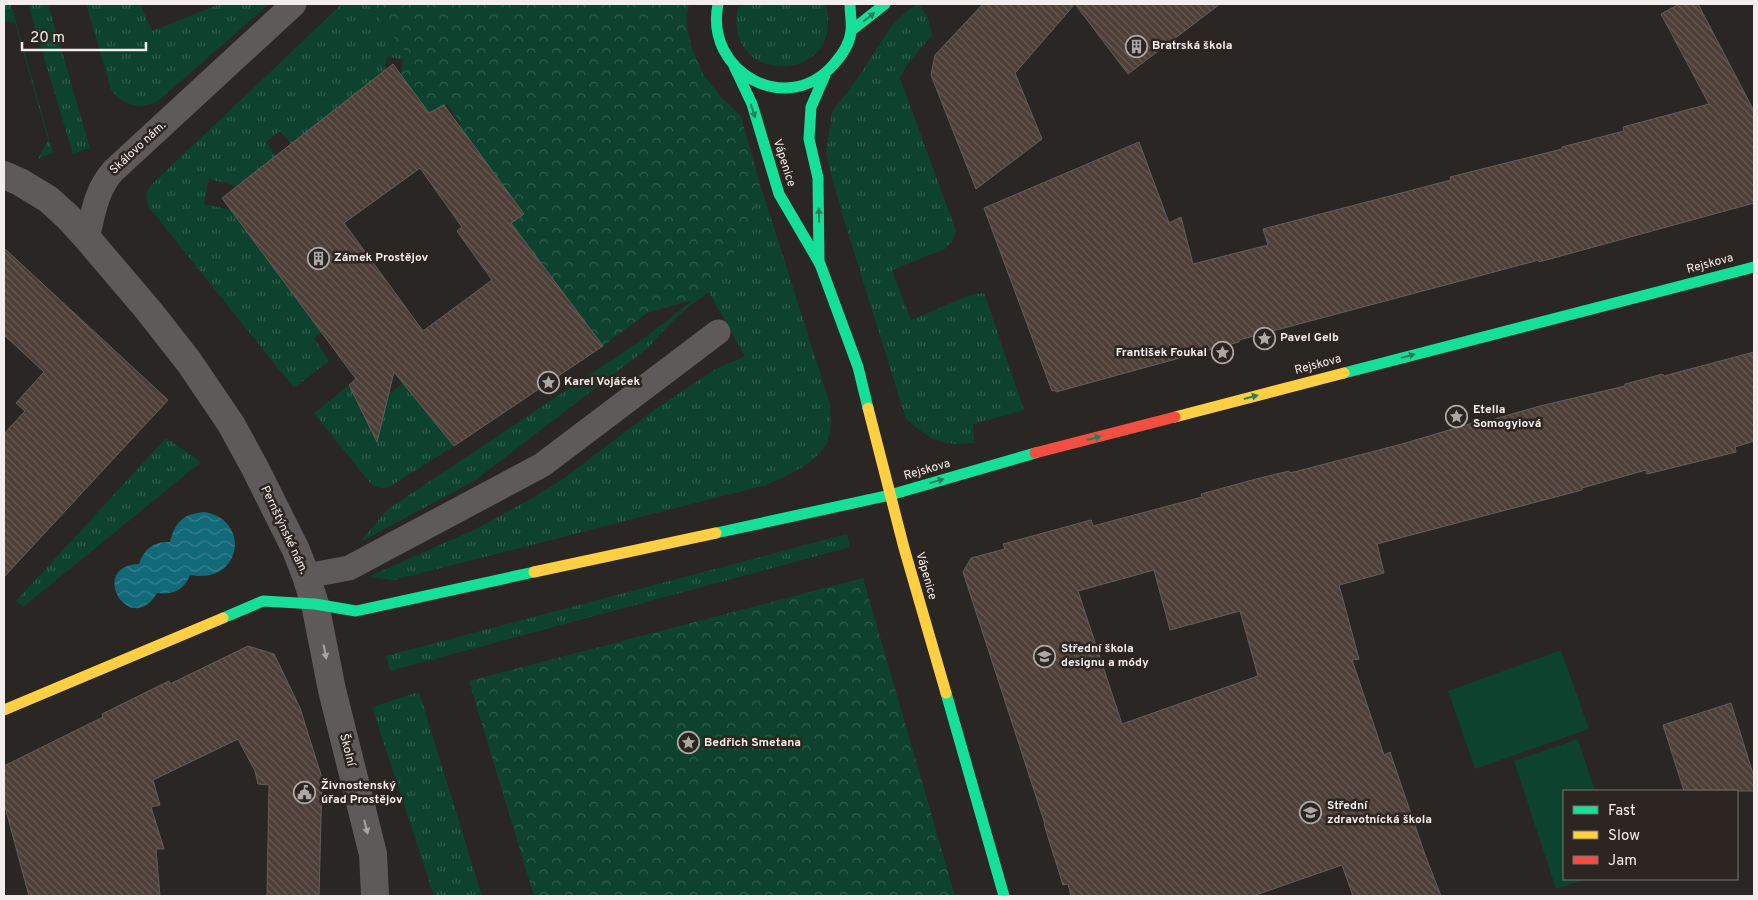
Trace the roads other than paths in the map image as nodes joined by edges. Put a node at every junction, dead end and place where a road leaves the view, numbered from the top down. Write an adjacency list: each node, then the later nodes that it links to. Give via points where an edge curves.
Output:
1 (294, 4): 9 (lane, Skálovo nám., via 105,180)
2 (718, 4): 6 (street, via 718,39)
3 (850, 4): 5 (street)
4 (885, 4): 5 (street, one-way to 4)
5 (852, 30): 7 (street, via 841,59)
6 (734, 66): 7 (street, via 756,82 782,89 805,85); 10 (street, Vápenice, one-way to 10, via 752,104 779,194)
7 (825, 75): 10 (street, Vápenice, one-way to 7, via 818,178 809,139 811,107)
8 (4, 175): 9 (street, via 48,199)
9 (88, 238): 14 (street, Pernštýnské nám., via 189,362 231,424 296,550)
10 (820, 264): 13 (street, Vápenice, via 858,367)
11 (1754, 267): 13 (street, Rejskova, one-way to 11, via 1023,456)
12 (718, 332): 14 (lane, via 542,465 349,568)
13 (890, 495): 15 (street, Rejskova, via 356,611); 18 (street, Vápenice)
14 (306, 576): 15 (street, Pernštýnské nám.)
15 (315, 604): 16 (street, via 263,601); 17 (street, Školní, one-way to 17, via 372,854)
16 (4, 710)
17 (375, 896)
18 (1004, 896)

